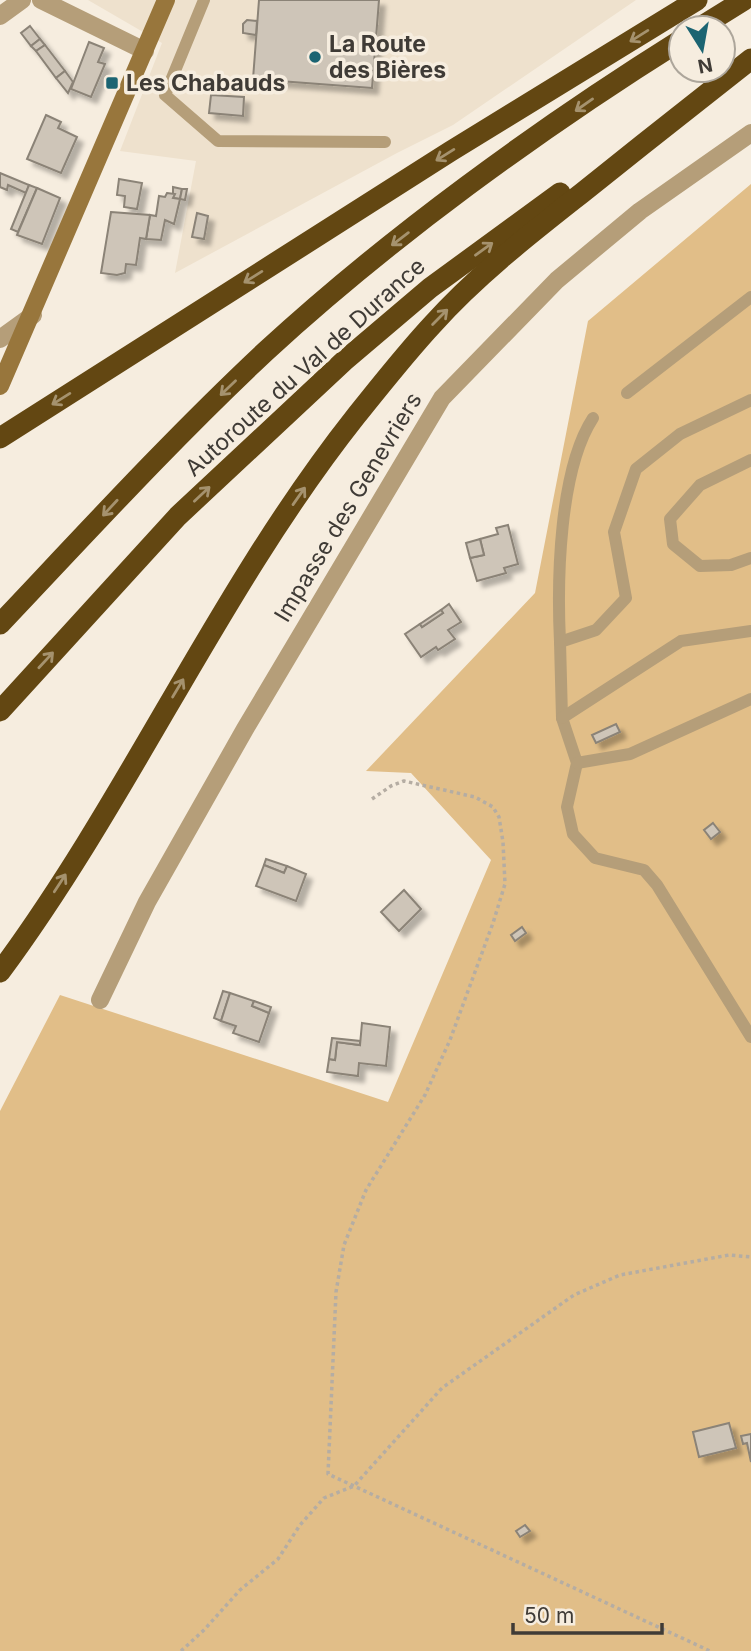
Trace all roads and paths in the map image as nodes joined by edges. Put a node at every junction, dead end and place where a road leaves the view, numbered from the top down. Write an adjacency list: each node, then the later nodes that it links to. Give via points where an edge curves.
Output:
1 (22, 0): 8 (street)
2 (41, 0): 10 (street)
3 (166, 0): 10 (main road)
4 (204, 0): 13 (lane, via 165,95 218,141)
5 (697, 0): 21 (highway, one-way to 21)
6 (744, 0): 7 (highway)
7 (722, 14)
8 (0, 16)
9 (667, 50): 24 (highway, Autoroute du Val de Durance, one-way to 24, via 493,168 278,341 157,458)
10 (145, 51): 15 (main road)
11 (751, 57): 28 (highway, Autoroute du Val de Durance, one-way to 11, via 178,516 344,361 430,288); 32 (highway, one-way to 11, via 90,836 283,518 355,417 434,323 504,256)
12 (751, 133): 33 (street, Impasse des Genevriers, via 640,211 557,280 442,398 245,729 147,902)
13 (385, 142)
14 (751, 297): 18 (lane)
15 (33, 315): 16 (street); 17 (main road)
16 (0, 338)
17 (0, 386)
18 (627, 393)
19 (751, 400): 26 (lane, via 680,434 636,469 614,532 626,598 596,630)
20 (593, 418): 26 (lane, via 583,433 569,480 558,593)
21 (0, 438)
22 (751, 460): 23 (lane, via 700,485 670,519 673,544 700,566 731,565)
23 (751, 558)
24 (0, 624)
25 (751, 631): 29 (lane, via 681,641)
26 (560, 642): 29 (lane)
27 (751, 699): 30 (lane, via 629,754)
28 (0, 710)
29 (562, 718): 30 (lane)
30 (577, 763): 34 (lane, via 568,807 573,834 595,858 644,870)
31 (372, 799): 36 (path, via 404,781 475,797 493,807 503,842 505,884 450,1040 425,1095 366,1190 344,1245 336,1292 328,1474)
32 (0, 972)
33 (100, 1000)
34 (751, 1037)
35 (751, 1257): 36 (path, via 729,1255 620,1275 573,1295 442,1388)
36 (354, 1486): 37 (path, via 324,1498 278,1559 240,1590); 38 (path)
37 (181, 1651)
38 (710, 1651)

